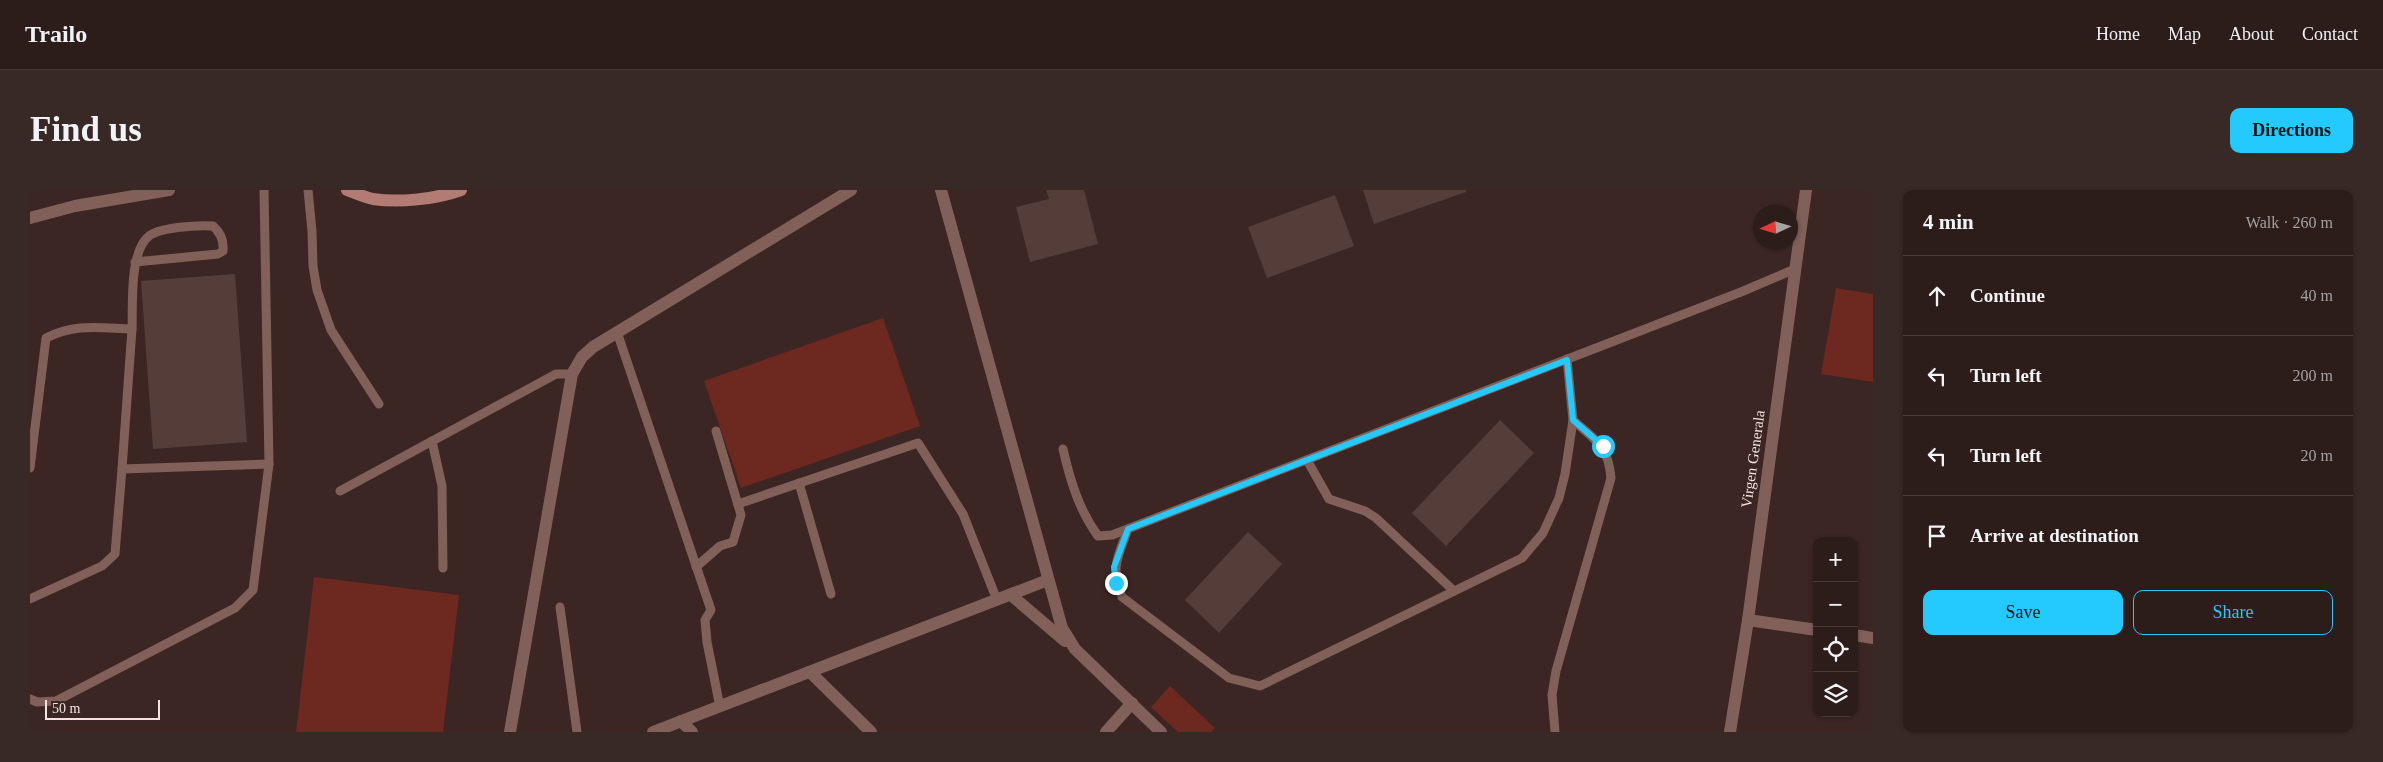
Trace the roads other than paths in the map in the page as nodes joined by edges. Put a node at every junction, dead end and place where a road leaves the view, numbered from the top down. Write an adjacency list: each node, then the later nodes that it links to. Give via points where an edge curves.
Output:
1 (169, 190): 9 (street, via 75,206)
2 (264, 190): 22 (lane)
3 (308, 190): 16 (lane, via 316,290 331,330)
4 (347, 190): 5 (main road, via 373,199 438,197)
5 (461, 190)
6 (851, 190): 13 (street)
7 (941, 190): 31 (street)
8 (1806, 190): 11 (street, Virgen Generala)
9 (30, 218)
10 (135, 262): 10 (lane, via 218,254 223,251 224,244 213,226 190,225 151,235); 12 (lane)
11 (1795, 269): 14 (lane); 38 (street, Virgen Generala)
12 (132, 329): 23 (lane, via 80,327 46,338); 24 (lane)
13 (617, 332): 15 (street, via 582,357); 29 (lane)
14 (1567, 360): 17 (lane); 21 (lane)
15 (572, 374): 19 (lane, via 556,374); 48 (street)
16 (379, 404)
17 (1573, 420): 32 (lane, via 1559,498 1543,533 1522,558); 55 (lane, via 1603,446 1610,459 1611,478 1556,671 1552,696)
18 (716, 431): 27 (lane)
19 (432, 441): 26 (lane); 30 (lane, via 442,486)
20 (1064, 449): 28 (lane, via 1071,482 1098,536)
21 (1307, 460): 28 (lane); 32 (lane, via 1329,499 1376,518)
22 (269, 464): 24 (lane); 44 (lane, via 253,590 235,608 56,701)
23 (30, 468)
24 (122, 470): 35 (lane, via 115,554 102,566)
25 (799, 483): 27 (lane); 33 (lane); 36 (lane, via 918,442 963,514)
26 (340, 491)
27 (738, 504): 29 (lane, via 741,515 733,542 720,546)
28 (1128, 529): 32 (lane, via 1114,567 1122,597 1229,678 1246,684 1260,686)
29 (696, 567): 46 (lane, via 711,610 705,620 707,642)
30 (443, 568)
31 (1048, 580): 34 (street); 42 (street, via 1062,628)
32 (1454, 591)
33 (830, 594)
34 (1011, 594): 36 (street); 42 (street)
35 (30, 599)
36 (997, 600): 43 (street)
37 (560, 607): 49 (lane)
38 (1748, 620): 39 (street); 56 (street, Virgen Generala)
39 (1813, 629)
40 (1858, 636): 41 (street)
41 (1873, 638)
42 (1075, 649): 45 (street)
43 (810, 672): 46 (street); 52 (street)
44 (30, 699)
45 (1132, 703): 53 (street); 54 (street)
46 (720, 707): 47 (street)
47 (682, 721): 50 (street); 51 (street)
48 (510, 732)
49 (577, 732)
50 (653, 732)
51 (692, 732)
52 (871, 732)
53 (1106, 732)
54 (1161, 732)
55 (1555, 732)
56 (1730, 732)

